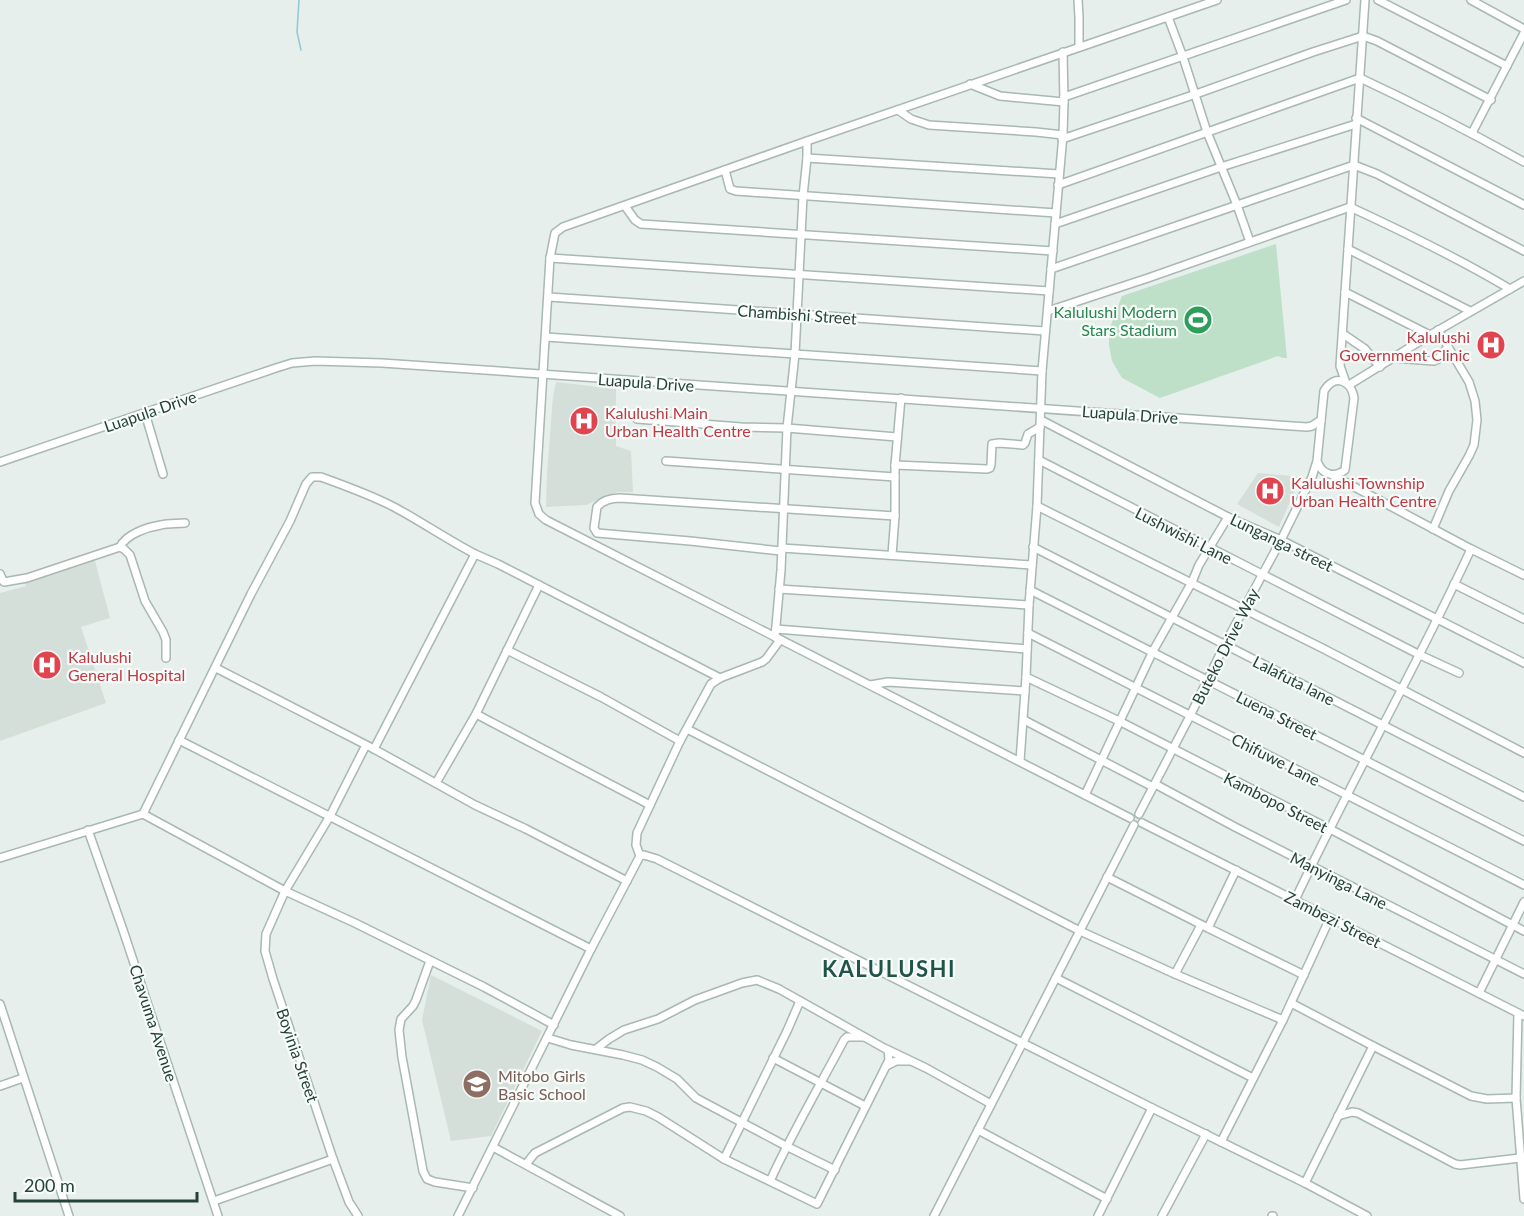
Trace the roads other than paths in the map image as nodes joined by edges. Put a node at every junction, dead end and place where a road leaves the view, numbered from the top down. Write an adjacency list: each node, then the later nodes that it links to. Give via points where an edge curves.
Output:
1 (1078, 0): 10 (street)
2 (1217, 0): 7 (street)
3 (1346, 0): 12 (street)
4 (1365, 0): 9 (street)
5 (1378, 0): 13 (street)
6 (1471, 0): 8 (street)
7 (1168, 17): 10 (street); 12 (street)
8 (1524, 31): 13 (street)
9 (1363, 36): 14 (street); 16 (street); 17 (street)
10 (1079, 47): 11 (street)
11 (1063, 52): 15 (street); 18 (street)
12 (1183, 57): 16 (street); 18 (street)
13 (1507, 66): 17 (street)
14 (1360, 78): 20 (street); 21 (street); 22 (street)
15 (970, 84): 18 (street, via 1000,96); 19 (street)
16 (1196, 94): 21 (street); 23 (street)
17 (1491, 99): 22 (street)
18 (1064, 100): 23 (street)
19 (898, 110): 23 (street, via 929,125); 24 (street)
20 (1356, 121): 27 (street); 28 (street); 34 (street)
21 (1207, 132): 28 (street); 31 (street)
22 (1472, 133): 26 (street)
23 (1062, 137): 30 (street)
24 (807, 141): 25 (street); 29 (street)
25 (807, 158): 30 (street); 32 (street)
26 (1524, 162)
27 (1354, 165): 33 (street); 36 (street); 42 (street)
28 (1221, 167): 33 (street); 38 (street)
29 (725, 170): 32 (street, via 732,190); 35 (street)
30 (1059, 174): 31 (street)
31 (1058, 185): 37 (street)
32 (803, 196): 37 (street); 39 (street)
33 (1237, 205): 40 (street); 45 (street)
34 (1524, 205)
35 (626, 206): 39 (street, via 641,224); 44 (street, via 563,227 555,233)
36 (1350, 207): 40 (street); 41 (street); 48 (street)
37 (1056, 213): 38 (street)
38 (1055, 224): 43 (street)
39 (801, 235): 43 (street); 46 (street)
40 (1250, 242): 52 (street)
41 (1348, 249): 50 (street); 53 (street)
42 (1524, 250)
43 (1053, 251): 45 (street)
44 (550, 258): 46 (street); 51 (street)
45 (1051, 269): 49 (street)
46 (799, 275): 49 (street); 54 (street)
47 (1524, 281): 48 (street)
48 (1510, 289): 53 (street)
49 (1048, 291): 52 (street)
50 (1346, 292): 57 (street); 58 (street)
51 (549, 297): 54 (street, Chambishi Street); 59 (street)
52 (1048, 311): 56 (street)
53 (1470, 311): 55 (street)
54 (797, 314): 56 (street, Chambishi Street); 61 (street)
55 (1438, 330): 58 (street); 60 (street)
56 (1046, 331): 65 (street)
57 (1342, 334): 63 (street); 64 (street, via 1365,349)
58 (1430, 335): 62 (street)
59 (546, 337): 61 (street); 66 (street)
60 (1448, 347): 62 (street, via 1434,361); 97 (street, via 1469,382 1475,401 1476,436)
61 (795, 354): 65 (street); 69 (street)
62 (1394, 358): 64 (street)
63 (1340, 366): 67 (street, Buteko Drive Way); 68 (street)
64 (1380, 367): 68 (street)
65 (1042, 371): 71 (street)
66 (543, 374): 69 (street, Luapula Drive); 72 (street, Luapula Drive, via 337,361 292,363); 99 (street, via 536,508 546,520)
67 (1330, 384): 68 (street); 74 (street, Buteko Drive Way, via 1324,392)
68 (1347, 384): 86 (street, via 1354,398)
69 (790, 392): 70 (street, Luapula Drive); 76 (street)
70 (902, 398): 71 (street, Luapula Drive); 78 (street)
71 (1041, 408): 75 (street); 77 (street, Luapula Drive)
72 (146, 413): 83 (street, Luapula Drive); 88 (street)
73 (636, 419): 76 (street)
74 (1321, 420): 77 (street); 79 (street, Buteko Drive Way)
75 (1041, 424): 80 (street); 84 (street, via 1023,445 992,444 991,465 987,469); 95 (street, Lunganga street)
76 (787, 428): 78 (street); 85 (street)
77 (1307, 428): 79 (street)
78 (897, 437): 84 (street)
79 (1319, 440): 82 (street, Buteko Drive Way)
80 (1039, 460): 92 (street); 103 (street, Lushwishi Lane)
81 (666, 461): 85 (street)
82 (1317, 461): 87 (street, via 1319,468); 90 (street, Buteko Drive Way)
83 (0, 462)
84 (895, 465): 89 (street)
85 (785, 470): 89 (street); 93 (street)
86 (1345, 470): 87 (street, via 1340,474); 91 (street)
87 (1328, 473): 90 (street); 91 (street)
88 (164, 474)
89 (895, 477): 94 (street)
90 (1311, 477): 100 (street, Buteko Drive Way)
91 (1353, 487): 97 (street)
92 (1036, 506): 102 (street); 112 (street)
93 (784, 509): 94 (street); 98 (street, via 615,498 597,507); 104 (street)
94 (895, 516): 107 (street)
95 (1228, 517): 100 (street, Lunganga street); 103 (street)
96 (185, 523): 101 (street, via 147,529 126,538)
97 (1433, 529): 105 (street)
98 (595, 531): 99 (street); 104 (street)
99 (584, 540): 123 (street)
100 (1281, 540): 110 (street, Buteko Drive Way); 120 (street, Lunganga street)
101 (120, 547): 109 (street, via 27,578 4,582); 129 (street, via 130,555 146,601 163,632)
102 (1033, 547): 108 (street); 119 (street, Lalafuta lane)
103 (1209, 547): 110 (street, Lushwishi Lane); 112 (street)
104 (781, 549): 107 (street); 115 (street)
105 (1471, 549): 111 (street); 113 (street)
106 (475, 554): 114 (street); 131 (street, via 395,508 321,477 312,477); 149 (street)
107 (892, 555): 108 (street)
108 (1032, 565): 116 (street)
109 (0, 574)
110 (1262, 574): 118 (street, Buteko Drive Way); 128 (street, Lushwishi Lane)
111 (1524, 574)
112 (1192, 582): 118 (street); 119 (street)
113 (1454, 584): 120 (street); 121 (street)
114 (539, 585): 126 (street); 134 (street)
115 (779, 588): 117 (street); 123 (street)
116 (1030, 590): 117 (street); 127 (street, Luena Street)
117 (1029, 605): 122 (street)
118 (1244, 609): 124 (street, Buteko Drive Way); 138 (street)
119 (1172, 617): 124 (street, Lalafuta lane); 127 (street)
120 (1437, 620): 128 (street); 130 (street, Lunganga street)
121 (1524, 620)
122 (1028, 633): 125 (street); 137 (street, Chifuwe Lane)
123 (777, 635): 125 (street); 134 (street, via 762,662); 136 (street)
124 (1225, 644): 135 (street, Buteko Drive Way); 144 (street, Lalafuta lane)
125 (1027, 649): 133 (street)
126 (507, 650): 140 (street); 147 (street)
127 (1153, 651): 135 (street, Luena Street); 137 (street)
128 (1420, 655): 132 (street, Lushwishi Lane); 138 (street)
129 (166, 658)
130 (1524, 663)
131 (216, 668): 146 (street); 148 (street)
132 (1459, 673)
133 (1026, 677): 139 (street); 143 (street, Kambopo Street)
134 (720, 678): 145 (street, via 711,684)
135 (1208, 679): 141 (street, Buteko Drive Way); 153 (street, Luena Street)
136 (869, 685): 139 (street, via 888,682); 154 (street)
137 (1137, 687): 141 (street, Chifuwe Lane); 143 (street)
138 (1402, 690): 144 (street); 151 (street)
139 (1025, 691): 142 (street)
140 (476, 714): 155 (street); 160 (street)
141 (1191, 716): 150 (street, Buteko Drive Way); 158 (street, Chifuwe Lane)
142 (1024, 720): 152 (street, Manyinga Lane); 154 (street)
143 (1119, 721): 150 (street, Kambopo Street); 152 (street)
144 (1383, 724): 153 (street); 159 (street, Lalafuta lane)
145 (687, 729): 147 (street); 182 (street)
146 (179, 740): 161 (street); 163 (street)
147 (680, 741): 160 (street)
148 (366, 745): 149 (street); 163 (street, Boyinia Street)
149 (374, 749): 155 (street)
150 (1172, 749): 156 (street, Buteko Drive Way); 166 (street, Kambopo Street)
151 (1524, 753)
152 (1101, 760): 156 (street, Manyinga Lane); 157 (street)
153 (1365, 760): 158 (street); 168 (street, Luena Street)
154 (1020, 761): 157 (street)
155 (436, 783): 174 (street)
156 (1154, 785): 162 (street, Buteko Drive Way); 171 (street, Manyinga Lane)
157 (1085, 795): 164 (street)
158 (1347, 795): 166 (street); 175 (street, Chifuwe Lane)
159 (1524, 796)
160 (650, 805): 169 (street, via 636,839)
161 (143, 814): 167 (street); 176 (street)
162 (1139, 814): 164 (street, via 1132,815); 165 (street)
163 (330, 816): 176 (street, Boyinia Street); 184 (street)
164 (1132, 822): 165 (street, via 1137,826); 173 (street)
165 (1142, 823): 172 (street, Zambezi Street)
166 (1330, 829): 171 (street); 180 (street, Kambopo Street)
167 (88, 830): 170 (street); 232 (street, Chavuma Avenue)
168 (1524, 841)
169 (640, 856): 174 (street); 200 (street, via 657,859)
170 (0, 858)
171 (1311, 866): 177 (street); 185 (street, Manyinga Lane)
172 (1236, 870): 177 (street, Zambezi Street); 181 (street)
173 (1107, 877): 181 (street); 182 (street)
174 (627, 881): 184 (street)
175 (1524, 885)
176 (285, 891): 186 (street); 224 (street, Boyinia Street, via 266,934 265,951)
177 (1295, 900): 179 (street, Zambezi Street)
178 (1524, 902): 180 (street)
179 (1330, 918): 189 (street); 191 (street, Zambezi Street)
180 (1513, 925): 183 (street, Kambopo Street); 185 (street)
181 (1204, 927): 187 (street); 189 (street)
182 (1080, 931): 187 (street); 190 (street)
183 (1524, 931)
184 (591, 949): 197 (street)
185 (1495, 959): 188 (street, Manyinga Lane); 191 (street)
186 (430, 961): 197 (street); 229 (street, via 416,1000 401,1019 399,1030 423,1171 427,1179 435,1182)
187 (1175, 974): 196 (street)
188 (1524, 974)
189 (1304, 975): 193 (street)
190 (1056, 978): 200 (street); 207 (street)
191 (1479, 993): 195 (street, Zambezi Street)
192 (800, 1002): 199 (street); 202 (street, via 753,980 624,1030); 204 (street)
193 (1292, 1003): 196 (street); 201 (street)
194 (0, 1004): 208 (street)
195 (1521, 1015): 211 (street)
196 (1283, 1020): 207 (street)
197 (554, 1025): 198 (street)
198 (548, 1038): 202 (street); 221 (street)
199 (867, 1038): 203 (street); 209 (street, via 845,1039)
200 (1023, 1042): 212 (street); 214 (street)
201 (1373, 1046): 211 (street, via 1471,1096); 215 (street)
202 (596, 1049): 216 (street, via 642,1060 666,1071 696,1098)
203 (888, 1050): 205 (street); 206 (street)
204 (773, 1058): 209 (street); 216 (street)
205 (911, 1061): 206 (street); 212 (street)
206 (886, 1066): 213 (street)
207 (1253, 1078): 219 (street)
208 (19, 1079): 210 (street); 233 (street)
209 (820, 1083): 213 (street); 220 (street)
210 (0, 1086)
211 (1516, 1098): 222 (street)
212 (992, 1104): 217 (street)
213 (865, 1106): 226 (street)
214 (1152, 1108): 218 (street); 230 (street)
215 (1338, 1116): 222 (street, via 1358,1113 1455,1164); 228 (street)
216 (741, 1122): 220 (street); 223 (street)
217 (978, 1130): 230 (street); 238 (street)
218 (1206, 1134): 219 (street); 240 (street)
219 (1221, 1142): 228 (street)
220 (786, 1146): 226 (street); 227 (street)
221 (493, 1147): 225 (street); 229 (street)
222 (1520, 1158): 231 (street)
223 (724, 1159): 225 (street, via 658,1117 630,1107 535,1153); 227 (street)
224 (333, 1160): 232 (street); 235 (street, Boyinia Street)
225 (526, 1164): 237 (street)
226 (835, 1170): 227 (street, via 817,1204)
227 (770, 1181)
228 (1305, 1183): 241 (street)
229 (473, 1188): 236 (street)
230 (1107, 1199): 239 (street)
231 (1524, 1199)
232 (214, 1201): 234 (street, Chavuma Avenue)
233 (69, 1216)
234 (218, 1216)
235 (358, 1216)
236 (458, 1216)
237 (620, 1216)
238 (934, 1216)
239 (1098, 1216)
240 (1162, 1216)
241 (1367, 1216)

